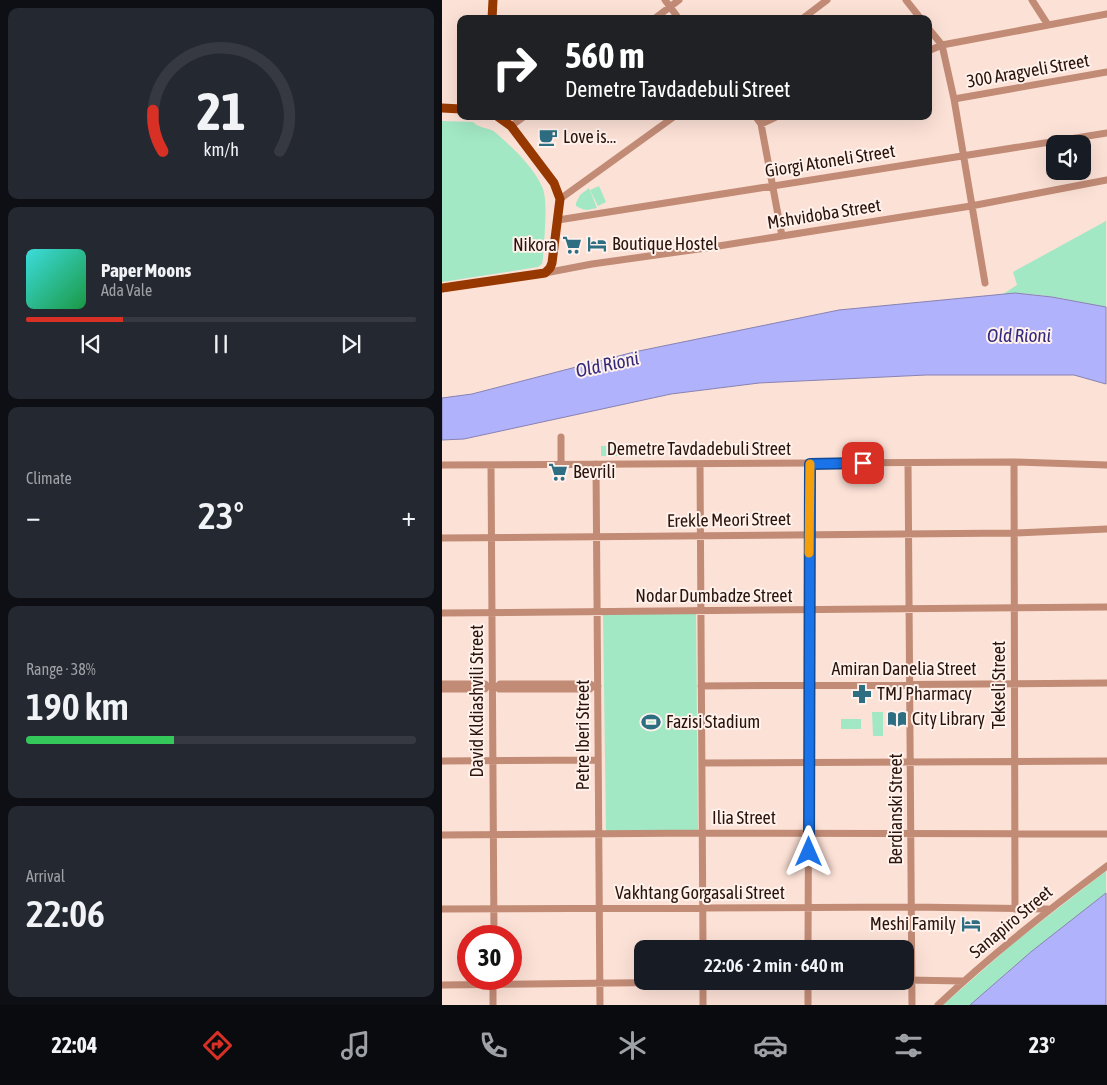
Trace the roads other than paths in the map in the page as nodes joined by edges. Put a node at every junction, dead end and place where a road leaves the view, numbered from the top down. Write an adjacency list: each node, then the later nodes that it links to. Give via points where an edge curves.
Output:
1 (493, 0): 9 (main road)
2 (665, 0): 7 (street)
3 (679, 0): 7 (street)
4 (827, 0): 12 (street)
5 (906, 0): 13 (street)
6 (1032, 0): 14 (street)
7 (670, 7): 10 (street); 11 (street)
8 (1106, 14): 14 (street)
9 (492, 15)
10 (659, 15)
11 (676, 15)
12 (807, 15)
13 (918, 15)
14 (1048, 25): 16 (street)
15 (932, 33): 16 (street)
16 (942, 45): 17 (street); 19 (street)
17 (932, 49)
18 (1106, 72): 19 (street, 300 Aragveli Street)
19 (954, 99): 30 (street)
20 (442, 108): 21 (main road)
21 (457, 109)
22 (503, 120): 28 (main road)
23 (519, 120): 28 (street)
24 (669, 120): 33 (street)
25 (758, 120): 27 (street)
26 (770, 120): 27 (street)
27 (761, 124): 32 (street)
28 (511, 126): 33 (main road, via 554,183)
29 (1106, 133): 30 (street, Giorgi Atoneli Street)
30 (963, 156): 32 (street, Giorgi Atoneli Street); 34 (street)
31 (1106, 180): 34 (street, Mshvidoba Street)
32 (773, 185): 35 (street, Giorgi Atoneli Street); 36 (street)
33 (560, 199): 35 (main road)
34 (971, 206): 36 (street, Mshvidoba Street); 40 (street)
35 (558, 220): 37 (main road)
36 (782, 236): 38 (street, Mshvidoba Street)
37 (553, 258): 38 (street); 39 (main road)
38 (556, 272): 39 (street, Mshvidoba Street)
39 (545, 273): 41 (main road)
40 (985, 283)
41 (442, 288)
42 (561, 436): 50 (street)
43 (1014, 462): 44 (street, Demetre Tavdadebuli Street); 51 (street, Demetre Tavdadebuli Street); 53 (street, Tekseli Street)
44 (908, 463): 47 (street, Demetre Tavdadebuli Street); 55 (street, Berdianski Street)
45 (596, 464): 46 (street, Demetre Tavdadebuli Street); 50 (street, Demetre Tavdadebuli Street); 57 (street, Petre Iberi Street)
46 (700, 464): 47 (street, Demetre Tavdadebuli Street); 56 (street)
47 (810, 464): 54 (street)
48 (442, 465): 49 (street, Demetre Tavdadebuli Street)
49 (491, 465): 50 (street, Demetre Tavdadebuli Street); 59 (street, David Kldiashvili Street)
50 (561, 465)
51 (1106, 465)
52 (1106, 529): 53 (street, Erekle Meori Street)
53 (1014, 533): 55 (street, Erekle Meori Street); 61 (street, Tekseli Street)
54 (809, 534): 55 (street, Erekle Meori Street); 56 (street, Erekle Meori Street); 63 (street)
55 (909, 534): 62 (street, Berdianski Street)
56 (700, 536): 57 (street, Erekle Meori Street); 64 (street)
57 (597, 537): 59 (street, Erekle Meori Street); 66 (street, Petre Iberi Street)
58 (442, 538): 59 (street, Erekle Meori Street)
59 (491, 538): 65 (street, David Kldiashvili Street)
60 (1106, 607): 61 (street, Nodar Dumbadze Street)
61 (1014, 608): 62 (street, Nodar Dumbadze Street); 71 (street, Tekseli Street)
62 (910, 609): 63 (street, Nodar Dumbadze Street); 70 (street, Berdianski Street)
63 (809, 610): 64 (street, Nodar Dumbadze Street); 72 (street)
64 (700, 611): 66 (street, Nodar Dumbadze Street); 75 (street)
65 (492, 612): 66 (street, Nodar Dumbadze Street); 67 (street, Nodar Dumbadze Street); 73 (street, David Kldiashvili Street)
66 (597, 612): 74 (street, Petre Iberi Street)
67 (442, 613)
68 (1106, 683): 71 (street, Amiran Danelia Street)
69 (442, 684): 73 (street)
70 (910, 684): 71 (street, Amiran Danelia Street); 72 (street, Amiran Danelia Street); 83 (street, Berdianski Street)
71 (1014, 684): 80 (street, Tekseli Street)
72 (809, 685): 75 (street, Amiran Danelia Street); 82 (street)
73 (492, 686): 74 (street, via 499,689 590,689); 76 (street, via 485,689); 77 (street, David Kldiashvili Street)
74 (595, 686): 78 (street, Petre Iberi Street)
75 (701, 686): 84 (street)
76 (442, 689)
77 (493, 760): 78 (street); 79 (street); 92 (street, David Kldiashvili Street)
78 (598, 760): 87 (street, Petre Iberi Street)
79 (442, 761)
80 (1014, 761): 81 (street); 83 (street); 89 (street, Tekseli Street)
81 (1106, 761)
82 (809, 762): 83 (street); 84 (street); 86 (street)
83 (911, 762): 88 (street, Berdianski Street)
84 (702, 763): 85 (street)
85 (702, 833): 86 (street, Ilia Street); 87 (street, Ilia Street); 95 (street)
86 (809, 833): 88 (street, Ilia Street); 96 (street)
87 (599, 834): 92 (street, Ilia Street); 99 (street, Petre Iberi Street)
88 (911, 834): 89 (street, Ilia Street); 94 (street, Berdianski Street)
89 (1015, 834): 90 (street, Ilia Street); 100 (street, Tekseli Street)
90 (1106, 834)
91 (442, 835): 92 (street, Ilia Street)
92 (493, 835): 98 (street, David Kldiashvili Street)
93 (1106, 866): 101 (street, Sanapiro Street)
94 (912, 907): 96 (street, Vakhtang Gorgasali Street); 100 (street, Vakhtang Gorgasali Street); 105 (street, Berdianski Street)
95 (703, 908): 96 (street, Vakhtang Gorgasali Street); 99 (street, Vakhtang Gorgasali Street); 103 (street)
96 (809, 908): 104 (street)
97 (442, 909): 98 (street, Vakhtang Gorgasali Street)
98 (494, 909): 99 (street, Vakhtang Gorgasali Street); 102 (street, David Kldiashvili Street)
99 (599, 909): 112 (street, Petre Iberi Street)
100 (1014, 909): 101 (street, Vakhtang Gorgasali Street)
101 (1048, 909): 107 (street, Sanapiro Street)
102 (494, 925)
103 (703, 940)
104 (808, 940)
105 (911, 940)
106 (914, 980): 107 (street)
107 (964, 981): 122 (street, Sanapiro Street)
108 (457, 983): 111 (street)
109 (522, 983): 112 (street)
110 (634, 983): 112 (street)
111 (442, 984)
112 (600, 984): 118 (street, Petre Iberi Street)
113 (493, 990): 117 (street)
114 (703, 990): 119 (street)
115 (808, 990): 120 (street)
116 (910, 990): 121 (street, Berdianski Street)
117 (493, 1005)
118 (600, 1005)
119 (703, 1005)
120 (808, 1005)
121 (912, 1005)
122 (938, 1005)

